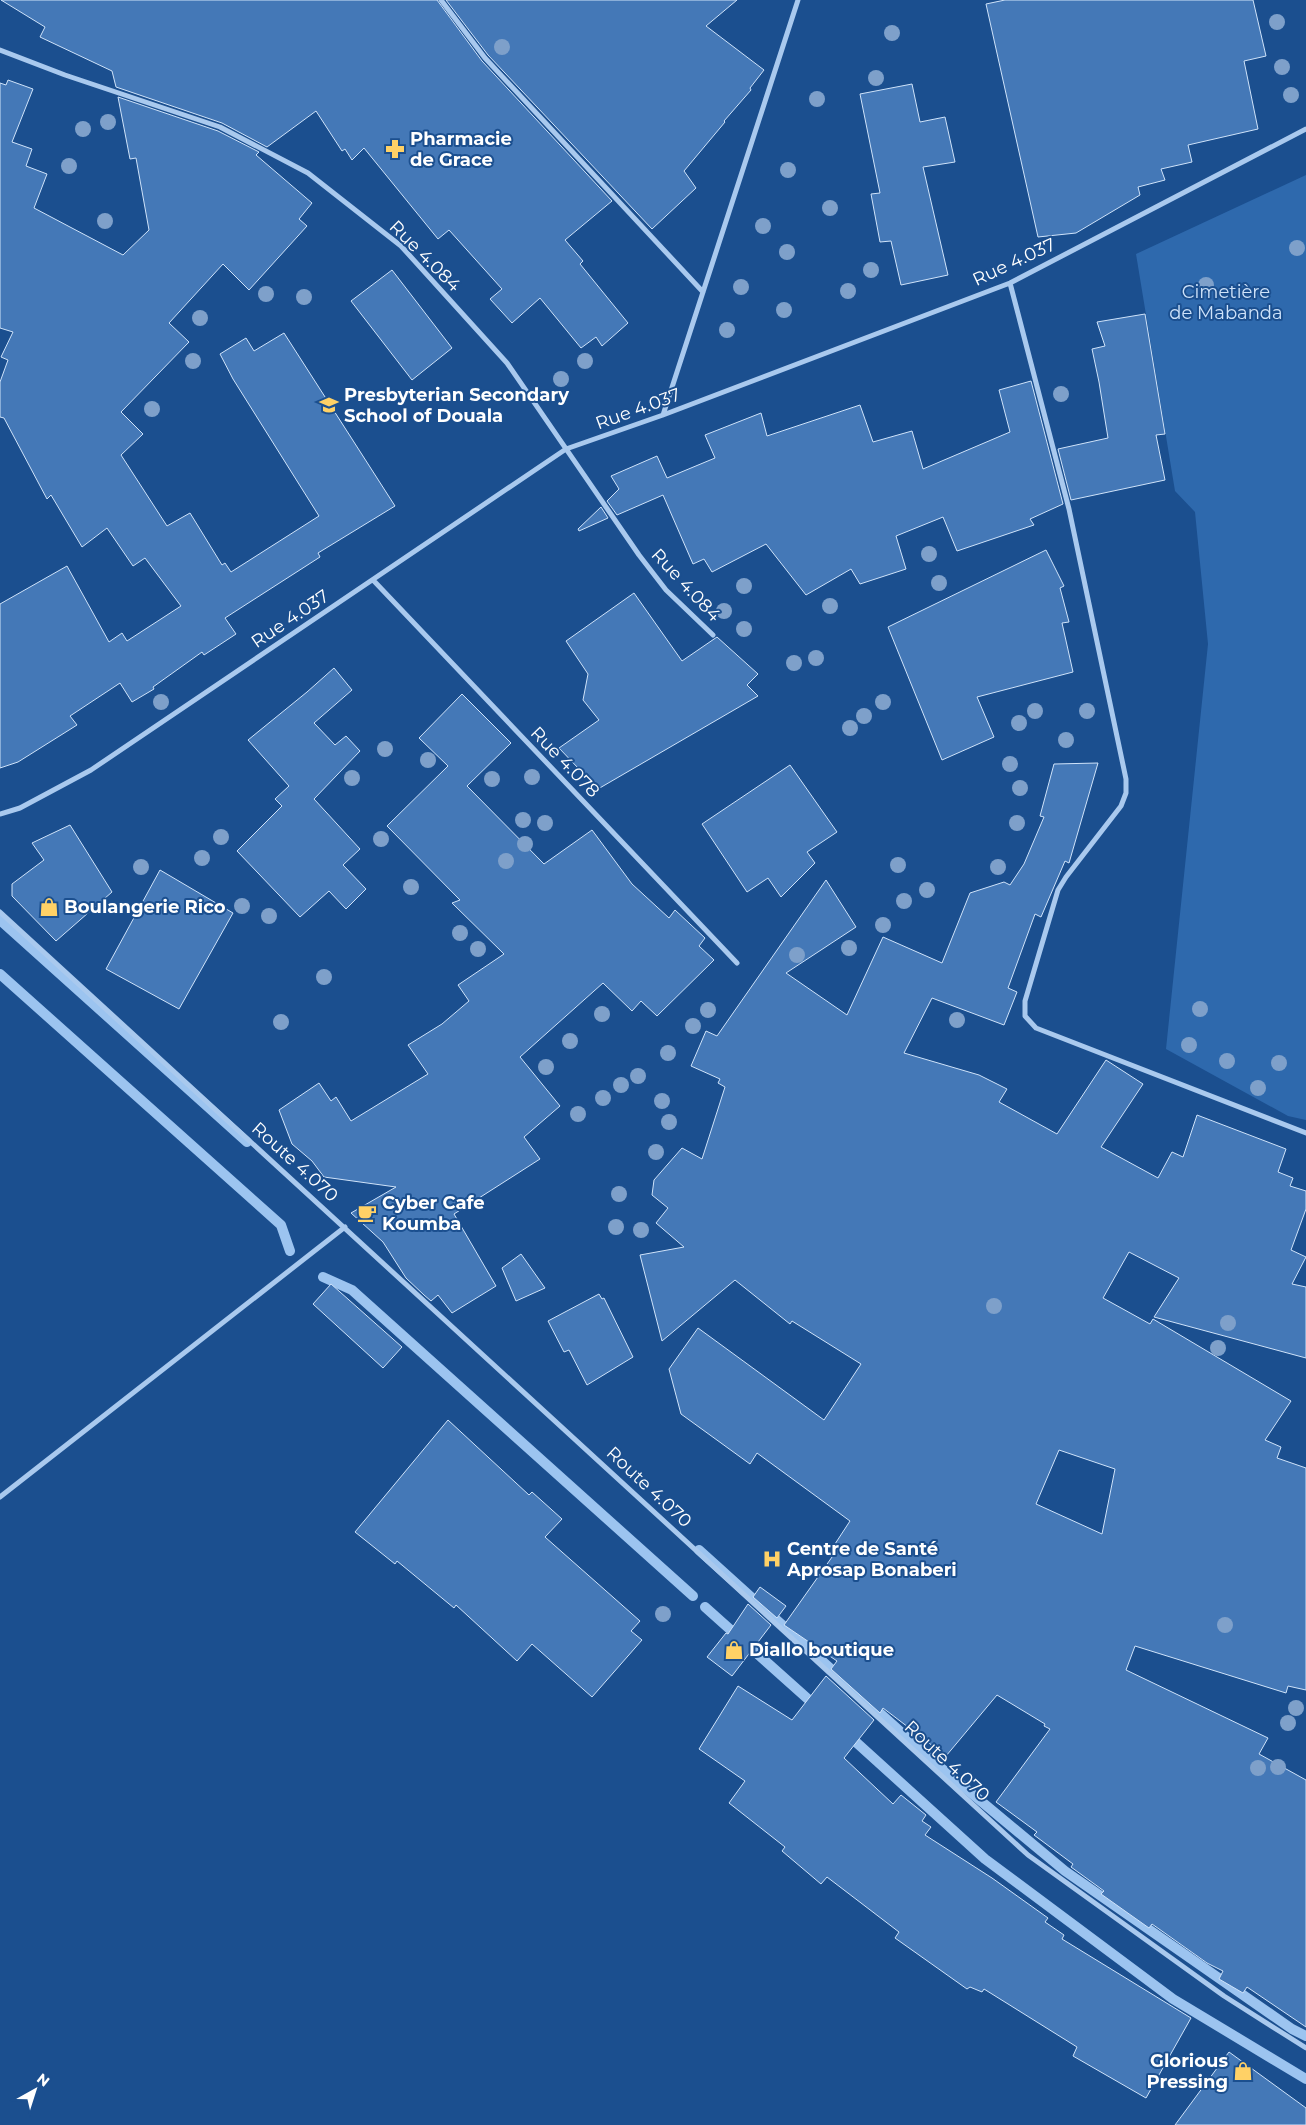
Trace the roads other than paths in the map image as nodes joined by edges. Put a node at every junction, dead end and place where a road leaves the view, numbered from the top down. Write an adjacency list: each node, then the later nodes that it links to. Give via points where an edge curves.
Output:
1 (441, 0): 6 (street, via 485,58)
2 (798, 0): 6 (street)
3 (0, 50): 8 (street, Rue 4.084, via 220,127 308,173 401,246 507,363)
4 (1306, 130): 5 (street, Rue 4.037)
5 (1010, 283): 7 (street, Rue 4.037); 14 (street, via 1069,509 1126,779 1126,793 1121,806 1058,890 1025,1001 1025,1016 1036,1028)
6 (703, 292): 7 (street)
7 (663, 415): 8 (street, Rue 4.037)
8 (566, 449): 9 (street, Rue 4.037); 10 (street, Rue 4.084, via 666,590)
9 (373, 580): 11 (street, Rue 4.037, via 90,770 20,808); 13 (street, Rue 4.078)
10 (713, 635)
11 (0, 814)
12 (0, 912): 15 (street, Route 4.070)
13 (738, 963)
14 (1306, 1133)
15 (345, 1227): 16 (street); 17 (street, Route 4.070, via 1028,1855 1224,1996)
16 (0, 1497)
17 (1306, 2048)

